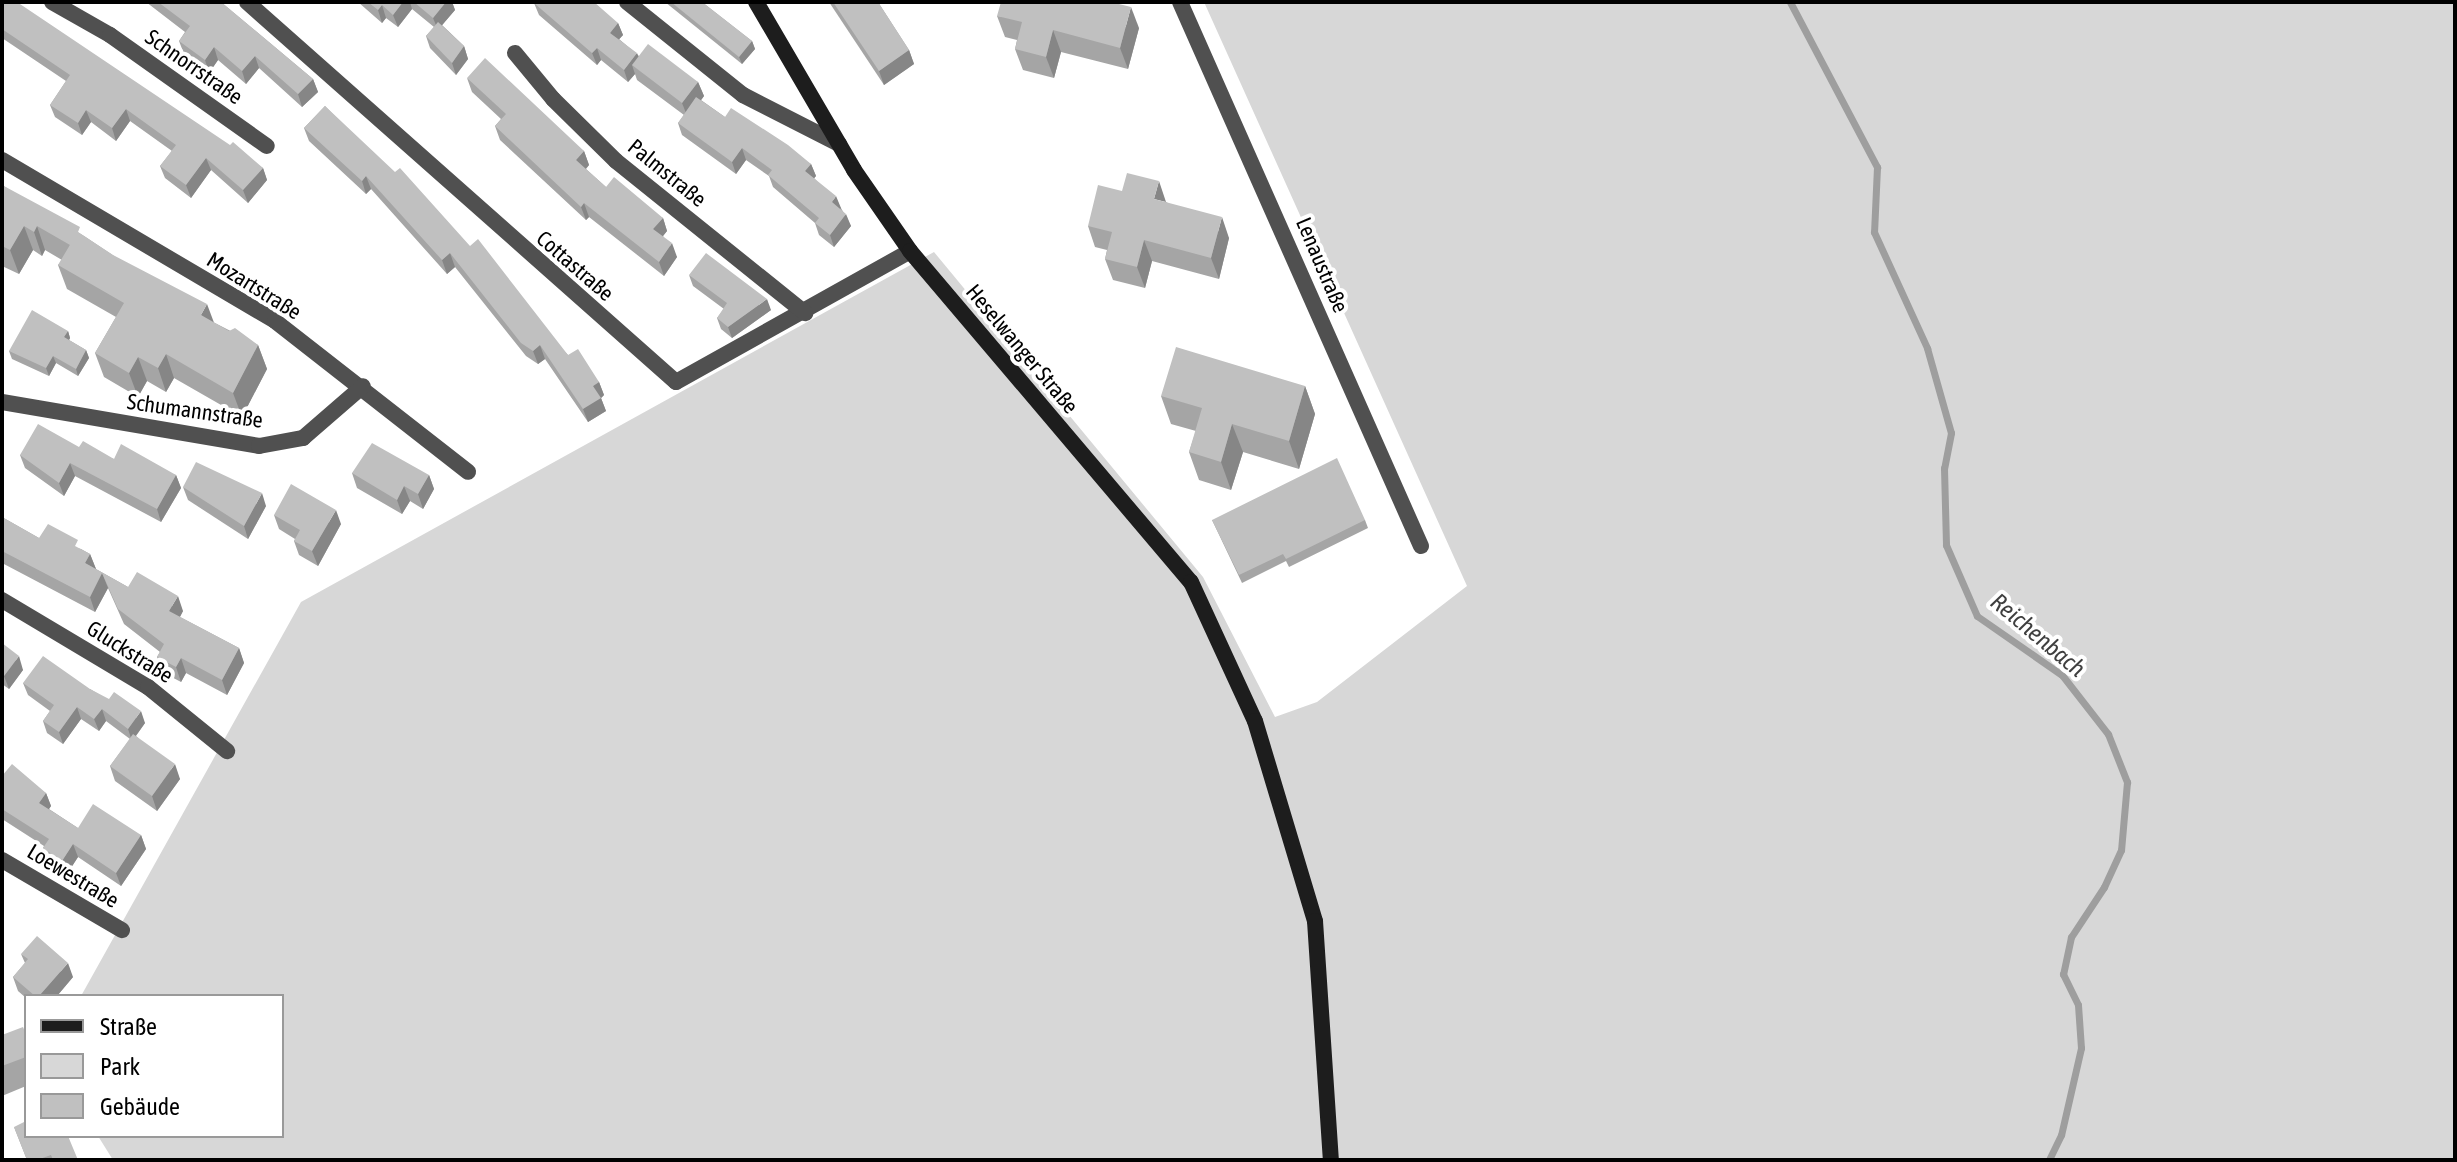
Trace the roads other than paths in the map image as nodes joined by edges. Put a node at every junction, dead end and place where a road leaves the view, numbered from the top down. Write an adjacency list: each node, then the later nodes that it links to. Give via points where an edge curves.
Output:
1 (52, 2): 8 (street, Schnorrstraße, via 110,35)
2 (247, 2): 11 (street, Cottastraße, via 676,382)
3 (627, 2): 7 (street, via 743,95)
4 (756, 2): 7 (street, Heselwanger Straße)
5 (1180, 2): 15 (street, Lenaustraße)
6 (515, 53): 11 (street, Palmstraße, via 616,161)
7 (839, 144): 10 (street, Heselwanger Straße)
8 (267, 146)
9 (2, 160): 12 (street, Mozartstraße, via 275,321)
10 (910, 251): 11 (street, Cottastraße); 20 (street, Heselwanger Straße, via 1191,582 1255,721 1315,921)
11 (805, 313)
12 (363, 386): 13 (street, Schumannstraße, via 303,438 259,446); 14 (street, Mozartstraße)
13 (2, 402)
14 (468, 472)
15 (1421, 546)
16 (2, 600): 17 (street, Gluckstraße, via 148,687)
17 (227, 751)
18 (2, 860): 19 (street, Loewestraße)
19 (122, 930)
20 (1331, 1160)

